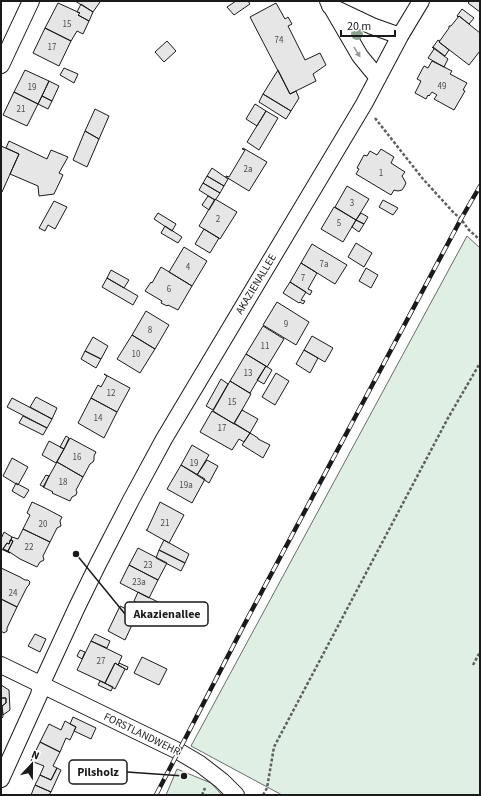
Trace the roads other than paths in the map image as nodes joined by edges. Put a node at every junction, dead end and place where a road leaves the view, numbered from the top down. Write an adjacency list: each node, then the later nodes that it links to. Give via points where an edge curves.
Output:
1 (31, 1): 5 (street)
2 (421, 1): 4 (street, AKAZIENALLEE)
3 (329, 4): 4 (street, via 372,26); 6 (street, one-way to 6, via 360,56)
4 (400, 36): 6 (street, AKAZIENALLEE)
5 (1, 65)
6 (378, 78): 8 (street, AKAZIENALLEE, via 164,439 131,500)
7 (1, 665): 8 (street, FORSTLANDWEHR)
8 (41, 685): 9 (street, AKAZIENALLEE, via 39,695); 10 (street, FORSTLANDWEHR, via 200,764)
9 (1, 779)
10 (236, 795)

